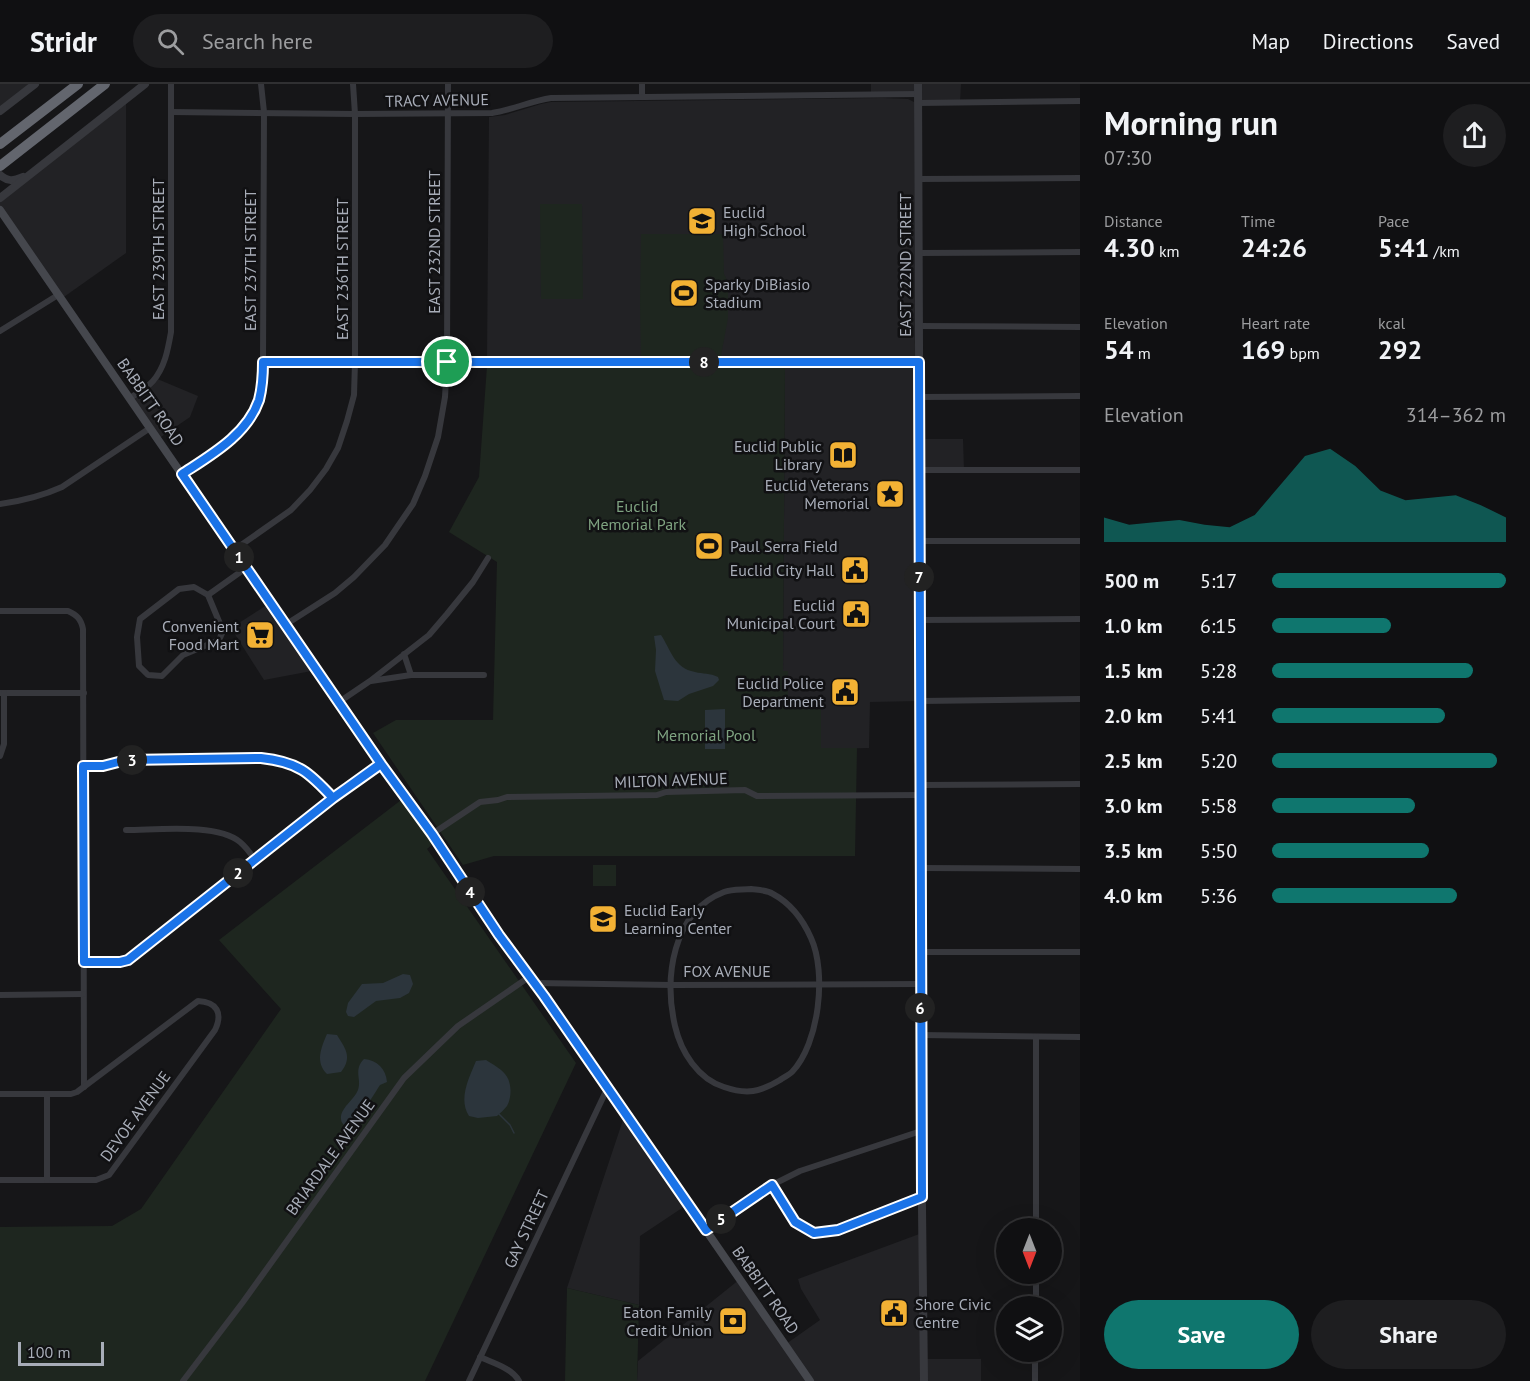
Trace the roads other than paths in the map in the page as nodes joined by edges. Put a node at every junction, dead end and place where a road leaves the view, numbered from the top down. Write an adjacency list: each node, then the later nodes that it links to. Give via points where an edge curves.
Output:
1 (35, 84): 14 (street)
2 (78, 84): 19 (highway)
3 (105, 84): 20 (highway)
4 (145, 84): 21 (street)
5 (171, 84): 15 (street, EAST 239TH STREET)
6 (261, 84): 16 (street, EAST 237TH STREET)
7 (353, 84): 17 (street, EAST 236TH STREET)
8 (448, 84): 18 (street, EAST 232ND STREET)
9 (642, 84): 11 (street)
10 (918, 84): 12 (street, EAST 222ND STREET)
11 (642, 97): 12 (street, TRACY AVENUE); 18 (street, TRACY AVENUE, via 551,98 507,111)
12 (918, 98): 13 (street, TRACY AVENUE); 23 (street, EAST 222ND STREET)
13 (1080, 101)
14 (0, 111)
15 (171, 112): 16 (street, TRACY AVENUE); 38 (street, EAST 239TH STREET, via 169,348 153,381)
16 (264, 112): 17 (street, TRACY AVENUE); 32 (street, EAST 237TH STREET)
17 (355, 114): 18 (street, TRACY AVENUE); 33 (street, EAST 236TH STREET)
18 (448, 114): 34 (street, EAST 232ND STREET)
19 (0, 144)
20 (0, 168): 21 (street, via 6,180 14,181)
21 (32, 173): 24 (street)
22 (1080, 178): 23 (street)
23 (918, 179): 27 (street, EAST 222ND STREET)
24 (0, 198)
25 (0, 210): 28 (main road, BABBITT ROAD)
26 (1080, 252): 27 (street)
27 (918, 253): 29 (street, EAST 222ND STREET)
28 (58, 295): 31 (street); 38 (main road, BABBITT ROAD)
29 (919, 326): 30 (street); 35 (street, EAST 222ND STREET)
30 (1080, 327)
31 (0, 331)
32 (263, 362): 33 (street); 42 (street, EAST 237TH STREET, via 258,400 246,423 227,443)
33 (355, 362): 34 (street); 46 (street, EAST 236TH STREET, via 354,395 338,448 326,469 291,510)
34 (447, 362): 35 (street); 53 (street, EAST 232ND STREET, via 438,437 413,504 385,545 354,577)
35 (919, 362): 37 (street, EAST 222ND STREET)
36 (1080, 396): 37 (street)
37 (919, 397): 41 (street, EAST 222ND STREET)
38 (130, 399): 39 (main road, BABBITT ROAD)
39 (150, 428): 42 (main road, BABBITT ROAD); 43 (street, via 62,487)
40 (1080, 470): 41 (street)
41 (919, 471): 45 (street, EAST 222ND STREET)
42 (182, 474): 46 (main road, BABBITT ROAD)
43 (0, 504)
44 (1080, 541): 45 (street)
45 (919, 542): 52 (street, EAST 222ND STREET)
46 (234, 550): 48 (main road, BABBITT ROAD)
47 (488, 558): 54 (street, via 447,614)
48 (246, 568): 49 (street); 53 (main road, BABBITT ROAD)
49 (208, 595): 49 (street, via 194,587 179,589 140,619 139,666 148,675 162,676 183,655 219,640 222,631)
50 (0, 610): 59 (street, via 68,610 75,614 81,621 83,637)
51 (1080, 619): 52 (street)
52 (919, 620): 61 (street, EAST 222ND STREET)
53 (285, 625): 62 (main road, BABBITT ROAD)
54 (405, 654): 55 (street); 57 (street)
55 (411, 675): 56 (street); 57 (street)
56 (484, 675)
57 (370, 681): 62 (street)
58 (2, 693): 59 (street); 63 (street, via 4,744)
59 (84, 693): 65 (street)
60 (1080, 699): 61 (street)
61 (921, 701): 67 (street, EAST 222ND STREET)
62 (339, 702): 64 (main road, BABBITT ROAD)
63 (0, 756)
64 (381, 764): 69 (street); 71 (main road, BABBITT ROAD)
65 (83, 766): 69 (street, via 126,760 277,760 307,772); 77 (street)
66 (1080, 784): 67 (street)
67 (921, 785): 68 (street, EAST 222ND STREET)
68 (921, 795): 71 (street, MILTON AVENUE, via 757,796 745,790 666,792 652,796 507,796 480,801); 73 (street, EAST 222ND STREET)
69 (333, 798): 72 (street)
70 (126, 830): 72 (street, via 208,829 241,843)
71 (432, 834): 78 (main road, BABBITT ROAD)
72 (255, 860): 77 (street, via 128,960)
73 (921, 868): 74 (street); 75 (street, EAST 222ND STREET)
74 (1080, 869)
75 (921, 952): 76 (street); 79 (street, EAST 222ND STREET)
76 (1080, 952)
77 (84, 962): 82 (street)
78 (531, 980): 80 (street, FOX AVENUE); 88 (main road, BABBITT ROAD); 100 (street, BRIARDALE AVENUE, via 458,1026 404,1078)
79 (921, 984): 81 (street, FOX AVENUE); 84 (street, EAST 222ND STREET)
80 (672, 985): 81 (street, FOX AVENUE); 81 (street, via 672,961 690,916 726,891 751,889 771,892 802,921 812,939); 81 (street, via 675,1026 684,1051 697,1070 716,1085 749,1092 765,1089 791,1073 802,1057 814,1030)
81 (819, 985)
82 (83, 994): 83 (street); 87 (street)
83 (0, 995)
84 (920, 1035): 85 (street); 91 (street, EAST 222ND STREET)
85 (1036, 1037): 86 (street); 96 (street)
86 (1080, 1037)
87 (84, 1087): 90 (street, via 71,1094); 93 (street, DEVOE AVENUE, via 198,1001 217,1010 220,1018 215,1030 110,1175 96,1180)
88 (607, 1089): 97 (main road, BABBITT ROAD); 98 (street, GAY STREET)
89 (0, 1094): 90 (street)
90 (47, 1094): 93 (street)
91 (921, 1131): 94 (street, via 800,1171); 95 (street, EAST 222ND STREET)
92 (0, 1180): 93 (street, DEVOE AVENUE)
93 (47, 1180)
94 (772, 1185): 95 (street, via 795,1222 814,1233 838,1230); 97 (street)
95 (922, 1197): 104 (street, EAST 222ND STREET)
96 (1036, 1218)
97 (706, 1230): 103 (main road, BABBITT ROAD)
98 (480, 1358): 101 (street, GAY STREET); 102 (street, via 508,1370)
99 (1035, 1362): 105 (street)
100 (183, 1381)
101 (469, 1381)
102 (519, 1381)
103 (810, 1381)
104 (924, 1381)
105 (1035, 1381)

